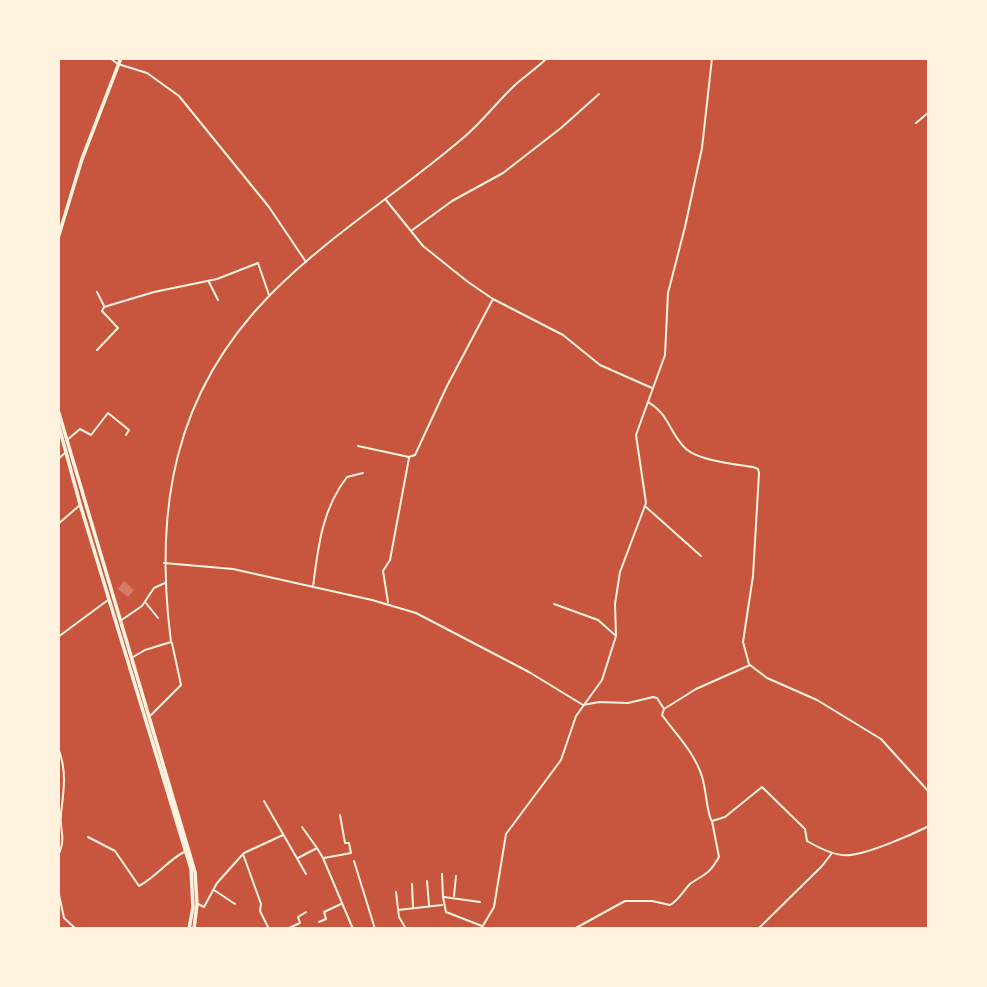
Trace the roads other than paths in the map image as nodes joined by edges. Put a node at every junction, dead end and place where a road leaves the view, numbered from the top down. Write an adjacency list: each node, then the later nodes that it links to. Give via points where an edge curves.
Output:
1 (110, 58): 5 (street)
2 (121, 58): 5 (main road)
3 (547, 58): 9 (street, via 464,137)
4 (712, 58): 20 (street, via 702,148 668,293 665,355)
5 (118, 64): 11 (main road); 12 (street, via 147,73 178,96 269,208)
6 (599, 94): 10 (street, via 503,173 452,201)
7 (929, 111): 8 (street)
8 (916, 123)
9 (385, 198): 10 (street); 12 (street)
10 (410, 232): 16 (street)
11 (58, 238)
12 (306, 262): 15 (street)
13 (208, 281): 15 (street, via 257,263); 17 (street); 18 (street)
14 (97, 292): 18 (street)
15 (269, 296): 35 (street, via 224,352 193,407 168,506)
16 (493, 299): 20 (street, via 563,335 600,365); 28 (street, via 421,445)
17 (218, 300)
18 (104, 307): 19 (street, via 118,328)
19 (97, 350)
20 (653, 388): 21 (street)
21 (648, 402): 32 (street, via 636,435); 48 (street, via 661,410 690,452 758,469 753,576 743,642)
22 (58, 410): 25 (main road)
23 (58, 422): 27 (main road)
24 (127, 435): 25 (street, via 129,430 108,412 92,434 80,429)
25 (66, 441): 27 (main road)
26 (358, 446): 28 (street)
27 (67, 452): 29 (street); 31 (main road); 43 (main road)
28 (409, 457): 40 (street, via 390,560 383,571)
29 (58, 459)
30 (363, 474): 37 (street, via 347,477 330,503)
31 (80, 505): 33 (street); 38 (main road)
32 (646, 507): 34 (street); 44 (street, via 621,569)
33 (58, 524)
34 (701, 556)
35 (164, 563): 36 (street); 37 (street, via 233,569)
36 (166, 583): 39 (street, via 152,590); 46 (street)
37 (312, 588): 40 (street)
38 (109, 600): 45 (street); 62 (main road)
39 (145, 602): 42 (street); 43 (street)
40 (388, 604): 49 (street, via 415,613)
41 (554, 604): 44 (street, via 598,620)
42 (158, 618)
43 (119, 621): 47 (main road)
44 (616, 636): 49 (street, via 602,680)
45 (58, 637)
46 (172, 642): 47 (street); 51 (street, via 181,685)
47 (130, 659): 51 (main road)
48 (750, 665): 50 (street); 53 (street, via 881,740)
49 (583, 705): 50 (street, via 653,697); 89 (street, via 561,760 506,834 496,899)
50 (664, 709): 56 (street, via 662,715 701,772)
51 (149, 718): 80 (main road, via 194,867)
52 (58, 748): 65 (street, via 65,791 64,839)
53 (929, 792)
54 (264, 802): 59 (street)
55 (340, 816): 66 (street, via 351,853)
56 (712, 821): 63 (street, via 724,817 761,787 802,825 807,841); 97 (street, via 719,857 711,872 689,886 675,903 625,901)
57 (929, 826): 63 (street, via 853,855)
58 (302, 827): 61 (street)
59 (284, 834): 64 (street); 67 (street)
60 (88, 837): 62 (street, via 116,851 139,886)
61 (317, 848): 66 (street); 67 (street)
62 (186, 851): 91 (main road, via 194,887)
63 (832, 853): 98 (street)
64 (243, 854): 74 (street); 92 (street)
65 (58, 856)
66 (323, 858): 82 (street)
67 (297, 859): 69 (street)
68 (354, 861): 95 (street)
69 (306, 874)
70 (442, 874): 77 (street)
71 (456, 876): 78 (street)
72 (427, 881): 84 (street)
73 (412, 884): 85 (street)
74 (213, 889): 80 (street, via 203,908); 81 (street)
75 (58, 890): 90 (street, via 64,918)
76 (396, 892): 86 (street)
77 (443, 897): 78 (street); 83 (street)
78 (454, 897): 79 (street)
79 (480, 902)
80 (197, 904): 91 (main road)
81 (235, 904)
82 (342, 904): 88 (street, via 324,912 326,919); 94 (street)
83 (443, 905): 84 (street); 89 (street, via 447,914)
84 (429, 906): 85 (street)
85 (413, 908): 86 (street)
86 (398, 909): 96 (street)
87 (306, 912): 93 (street, via 298,918 300,923)
88 (319, 922)
89 (482, 928)
90 (76, 929)
91 (193, 929)
92 (270, 929)
93 (287, 929)
94 (353, 929)
95 (375, 929)
96 (406, 929)
97 (574, 929)
98 (758, 929)

